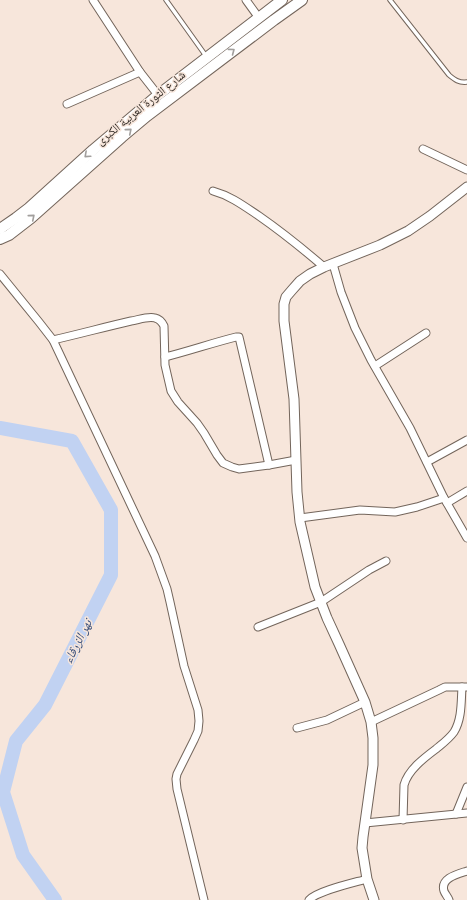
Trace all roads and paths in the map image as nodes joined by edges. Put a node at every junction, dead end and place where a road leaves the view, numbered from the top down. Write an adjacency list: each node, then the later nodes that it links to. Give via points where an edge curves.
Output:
1 (93, 0): 9 (street)
2 (166, 0): 8 (lane)
3 (246, 0): 7 (street)
4 (282, 0): 7 (main road, شارع الثورة العربية الكبرى)
5 (302, 0): 18 (main road, شارع الثورة العربية الكبرى, one-way to 5, via 31,218 147,116)
6 (390, 0): 10 (lane, via 449,75 458,82)
7 (259, 18): 8 (main road, شارع الثورة العربية الكبرى)
8 (207, 57): 11 (main road, شارع الثورة العربية الكبرى)
9 (140, 72): 11 (street); 12 (street)
10 (467, 82)
11 (158, 95): 17 (main road, شارع الثورة العربية الكبرى, one-way to 17, via 29,208)
12 (67, 104)
13 (423, 149): 14 (street)
14 (467, 170)
15 (467, 187): 19 (street, via 418,224 396,237)
16 (213, 191): 20 (street, via 232,198 273,225)
17 (0, 229)
18 (0, 239)
19 (333, 264): 20 (street); 25 (street, via 355,328)
20 (324, 267): 27 (street, via 300,281 286,297 284,304 294,399)
21 (0, 274): 23 (street)
22 (426, 333): 25 (street)
23 (53, 340): 24 (street, via 107,326 155,318 164,326); 48 (street, via 155,556 167,589 184,666 198,710 198,730 176,779)
24 (165, 358): 29 (street, via 174,397 197,423 224,463 239,469); 29 (street, via 239,337)
25 (375, 366): 28 (street)
26 (467, 440): 28 (street)
27 (296, 460): 29 (street); 32 (street)
28 (427, 462): 31 (street)
29 (270, 465)
30 (467, 492): 31 (street)
31 (446, 501): 32 (street, via 395,512 360,510); 33 (street)
32 (300, 518): 35 (street, via 308,560)
33 (467, 538)
34 (386, 561): 35 (street)
35 (321, 602): 36 (street); 38 (street)
36 (258, 627)
37 (464, 687): 39 (street, via 439,690); 44 (street, via 460,718 454,733 428,754 406,780)
38 (364, 702): 39 (street); 40 (street, via 327,720)
39 (371, 722): 45 (street, via 373,764)
40 (297, 728)
41 (467, 787): 43 (street)
42 (467, 813): 43 (street)
43 (456, 814): 44 (street)
44 (403, 820): 45 (street)
45 (365, 823): 47 (street, via 362,848)
46 (467, 871): 51 (street, via 453,876 444,884 444,891)
47 (367, 879): 49 (street, via 320,893); 50 (street)
48 (204, 900)
49 (309, 900)
50 (374, 900)
51 (449, 900)

